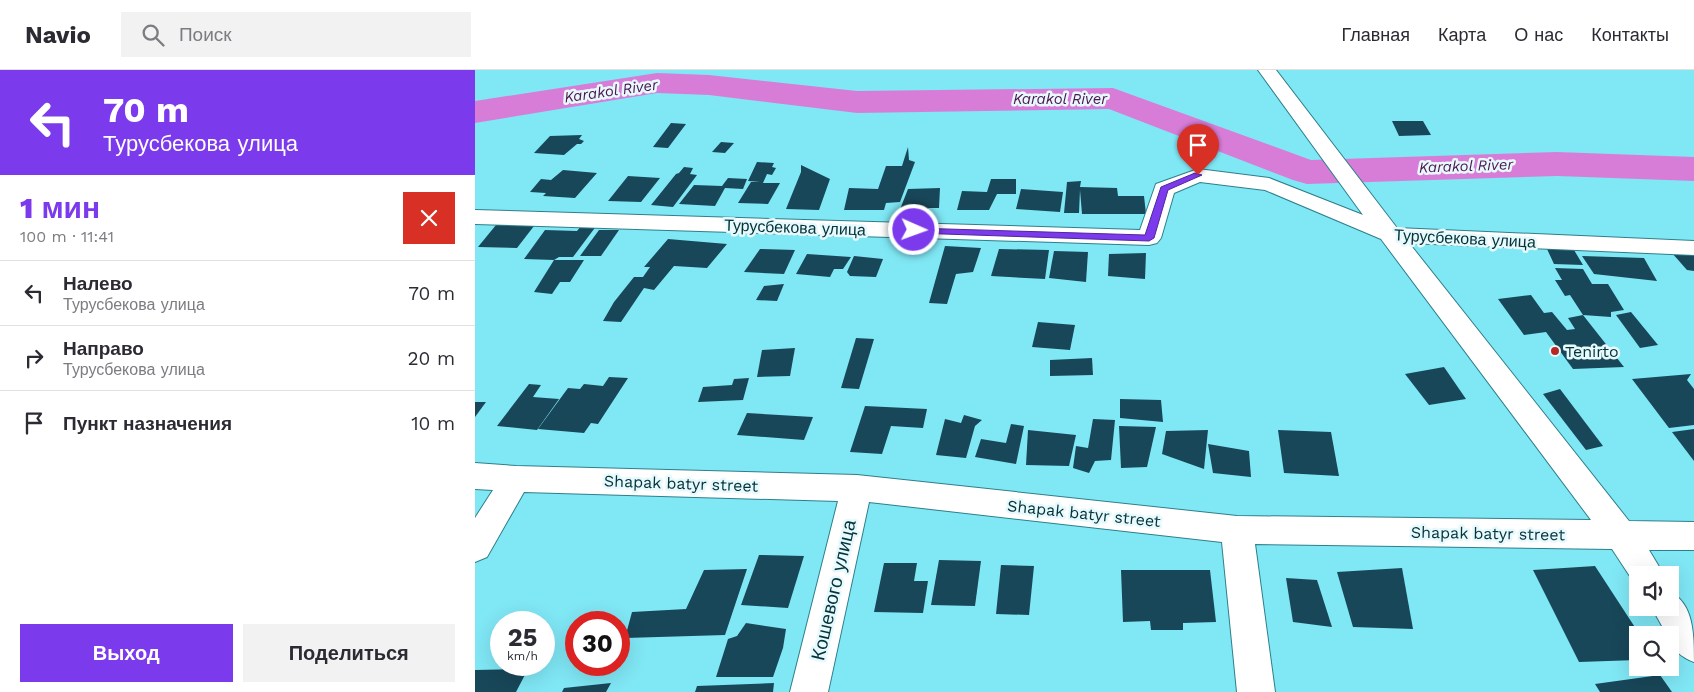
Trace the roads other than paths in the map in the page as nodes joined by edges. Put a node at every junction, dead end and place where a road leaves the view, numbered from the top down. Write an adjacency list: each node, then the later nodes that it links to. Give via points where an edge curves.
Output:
1 (1267, 70): 3 (street)
2 (475, 216): 3 (street, Турусбекова улица, via 1149,238 1164,189 1198,175 1269,184)
3 (1391, 235): 4 (street, Турусбекова улица); 9 (street)
4 (1694, 248)
5 (475, 476): 6 (street, Shapak batyr street)
6 (516, 479): 7 (street, Shapak batyr street); 11 (street)
7 (857, 488): 8 (street, Shapak batyr street); 15 (street, Кошевого улица)
8 (1237, 530): 9 (street, Shapak batyr street); 16 (street)
9 (1621, 535): 10 (street, Shapak batyr street); 12 (street)
10 (1694, 536)
11 (475, 547)
12 (1641, 566)
13 (1674, 616): 14 (street)
14 (1694, 645)
15 (809, 692)
16 (1256, 692)

